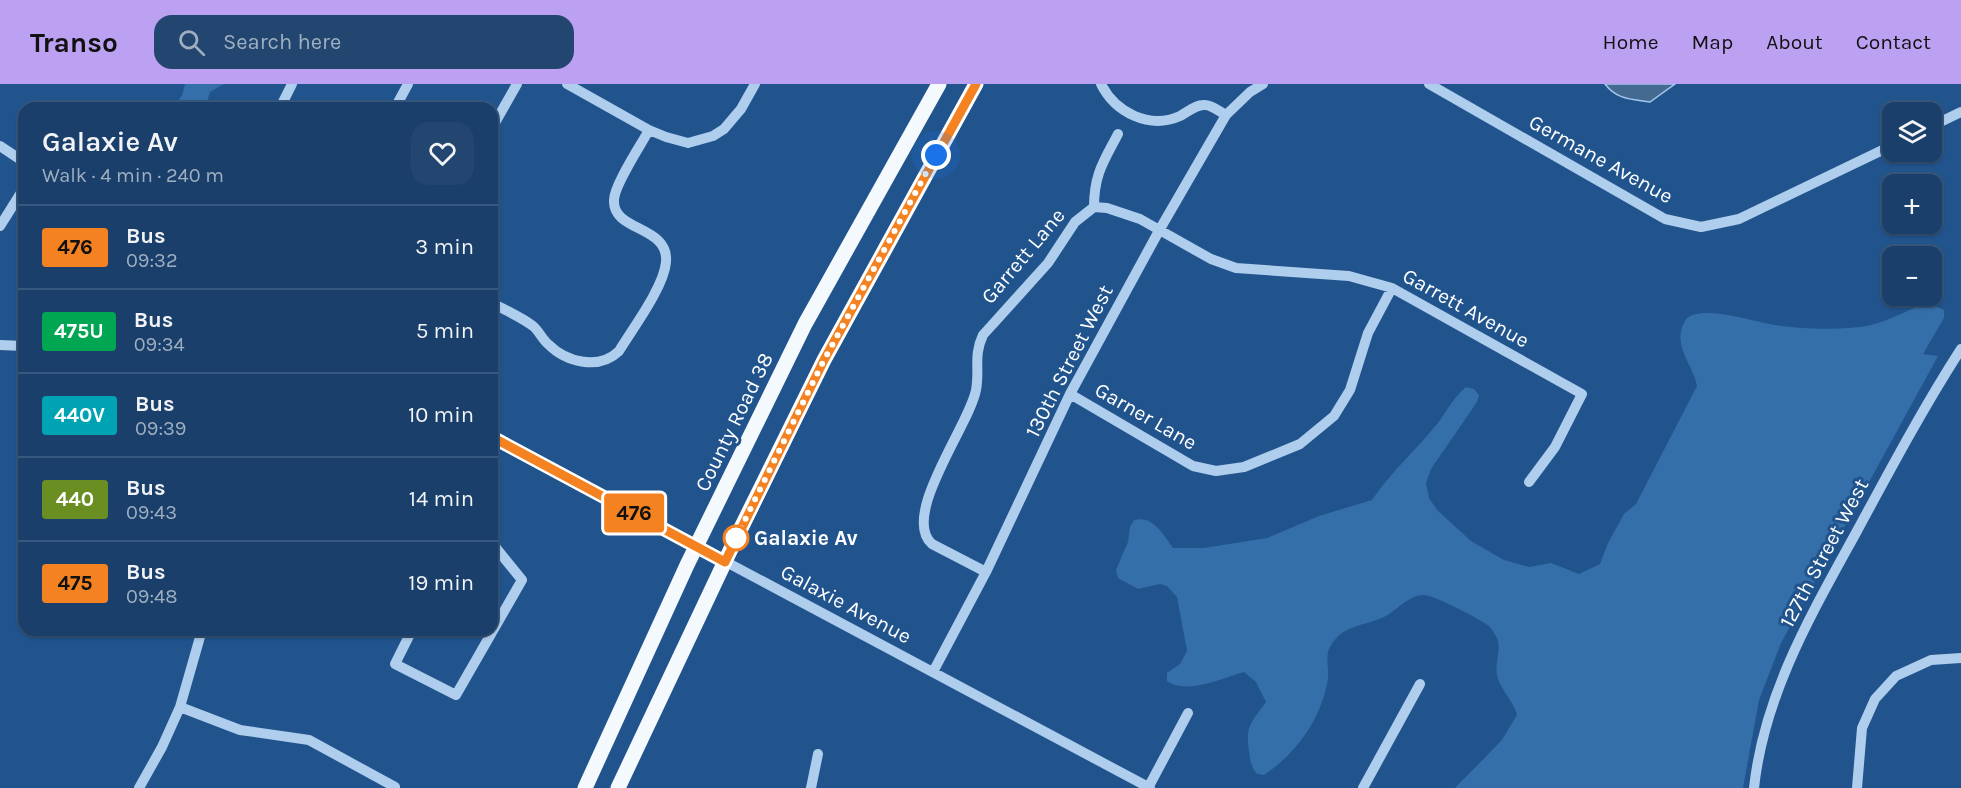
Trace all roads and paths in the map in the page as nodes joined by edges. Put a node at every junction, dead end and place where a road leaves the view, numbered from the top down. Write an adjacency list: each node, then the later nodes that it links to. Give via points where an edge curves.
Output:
1 (292, 84): 11 (street)
2 (408, 84): 12 (street)
3 (517, 84): 15 (street)
4 (567, 84): 17 (street)
5 (755, 84): 17 (street, via 733,120 713,136 688,143)
6 (939, 84): 34 (main road, County Road 38, via 805,324)
7 (976, 84): 36 (main road, via 824,360)
8 (1101, 84): 14 (street, via 1116,105 1145,119 1170,120 1206,105)
9 (1263, 84): 14 (street, 130th Street West)
10 (1429, 84): 20 (street, Germane Avenue, via 1665,219 1701,227 1739,219)
11 (283, 102)
12 (398, 102)
13 (1961, 112): 16 (street)
14 (1226, 115): 25 (street, 130th Street West)
15 (498, 117)
16 (1942, 121)
17 (649, 130): 27 (street, via 615,192 614,207 624,220 663,244 666,262 657,290 619,351 596,363 563,355 548,345 535,328)
18 (1118, 134): 23 (street, via 1099,170)
19 (0, 146): 21 (street)
20 (1882, 150)
21 (18, 158)
22 (18, 198): 24 (street)
23 (1094, 207): 25 (street, Garrett Avenue, via 1140,219); 37 (street, Garrett Lane, via 1075,222 1048,263 983,335 977,347 976,390 923,515 926,538)
24 (0, 226)
25 (1160, 229): 26 (street, Garrett Avenue, via 1210,259 1236,268 1349,276); 31 (street, 130th Street West)
26 (1392, 288): 31 (street, Garner Lane, via 1368,333 1350,390 1334,416 1300,444 1244,467 1216,471 1193,466); 33 (street, Garrett Avenue, via 1581,394 1555,447)
27 (498, 306)
28 (0, 345): 29 (street)
29 (18, 346)
30 (1961, 349): 55 (street, 127th Street West, via 1926,404 1806,624 1771,707)
31 (1070, 394): 37 (street, 130th Street West)
32 (498, 440): 34 (street, Galaxie Avenue)
33 (1529, 482)
34 (697, 547): 36 (street, Galaxie Avenue); 50 (main road, County Road 38)
35 (498, 550): 38 (street, via 522,580)
36 (725, 562): 43 (street, Galaxie Avenue); 51 (main road)
37 (986, 572): 43 (street, 130th Street West)
38 (498, 622)
39 (200, 636): 45 (street)
40 (409, 636): 41 (street, via 394,664 456,695)
41 (490, 636)
42 (1961, 658): 56 (street, via 1931,660 1896,676 1875,699 1862,728)
43 (933, 672): 53 (street, Galaxie Avenue)
44 (1420, 684): 54 (street)
45 (180, 707): 48 (street, via 240,730 309,740); 49 (street)
46 (1188, 713): 53 (street)
47 (818, 754): 52 (street)
48 (394, 787)
49 (139, 788)
50 (585, 788)
51 (618, 788)
52 (811, 788)
53 (1149, 788)
54 (1363, 788)
55 (1754, 788)
56 (1857, 788)

